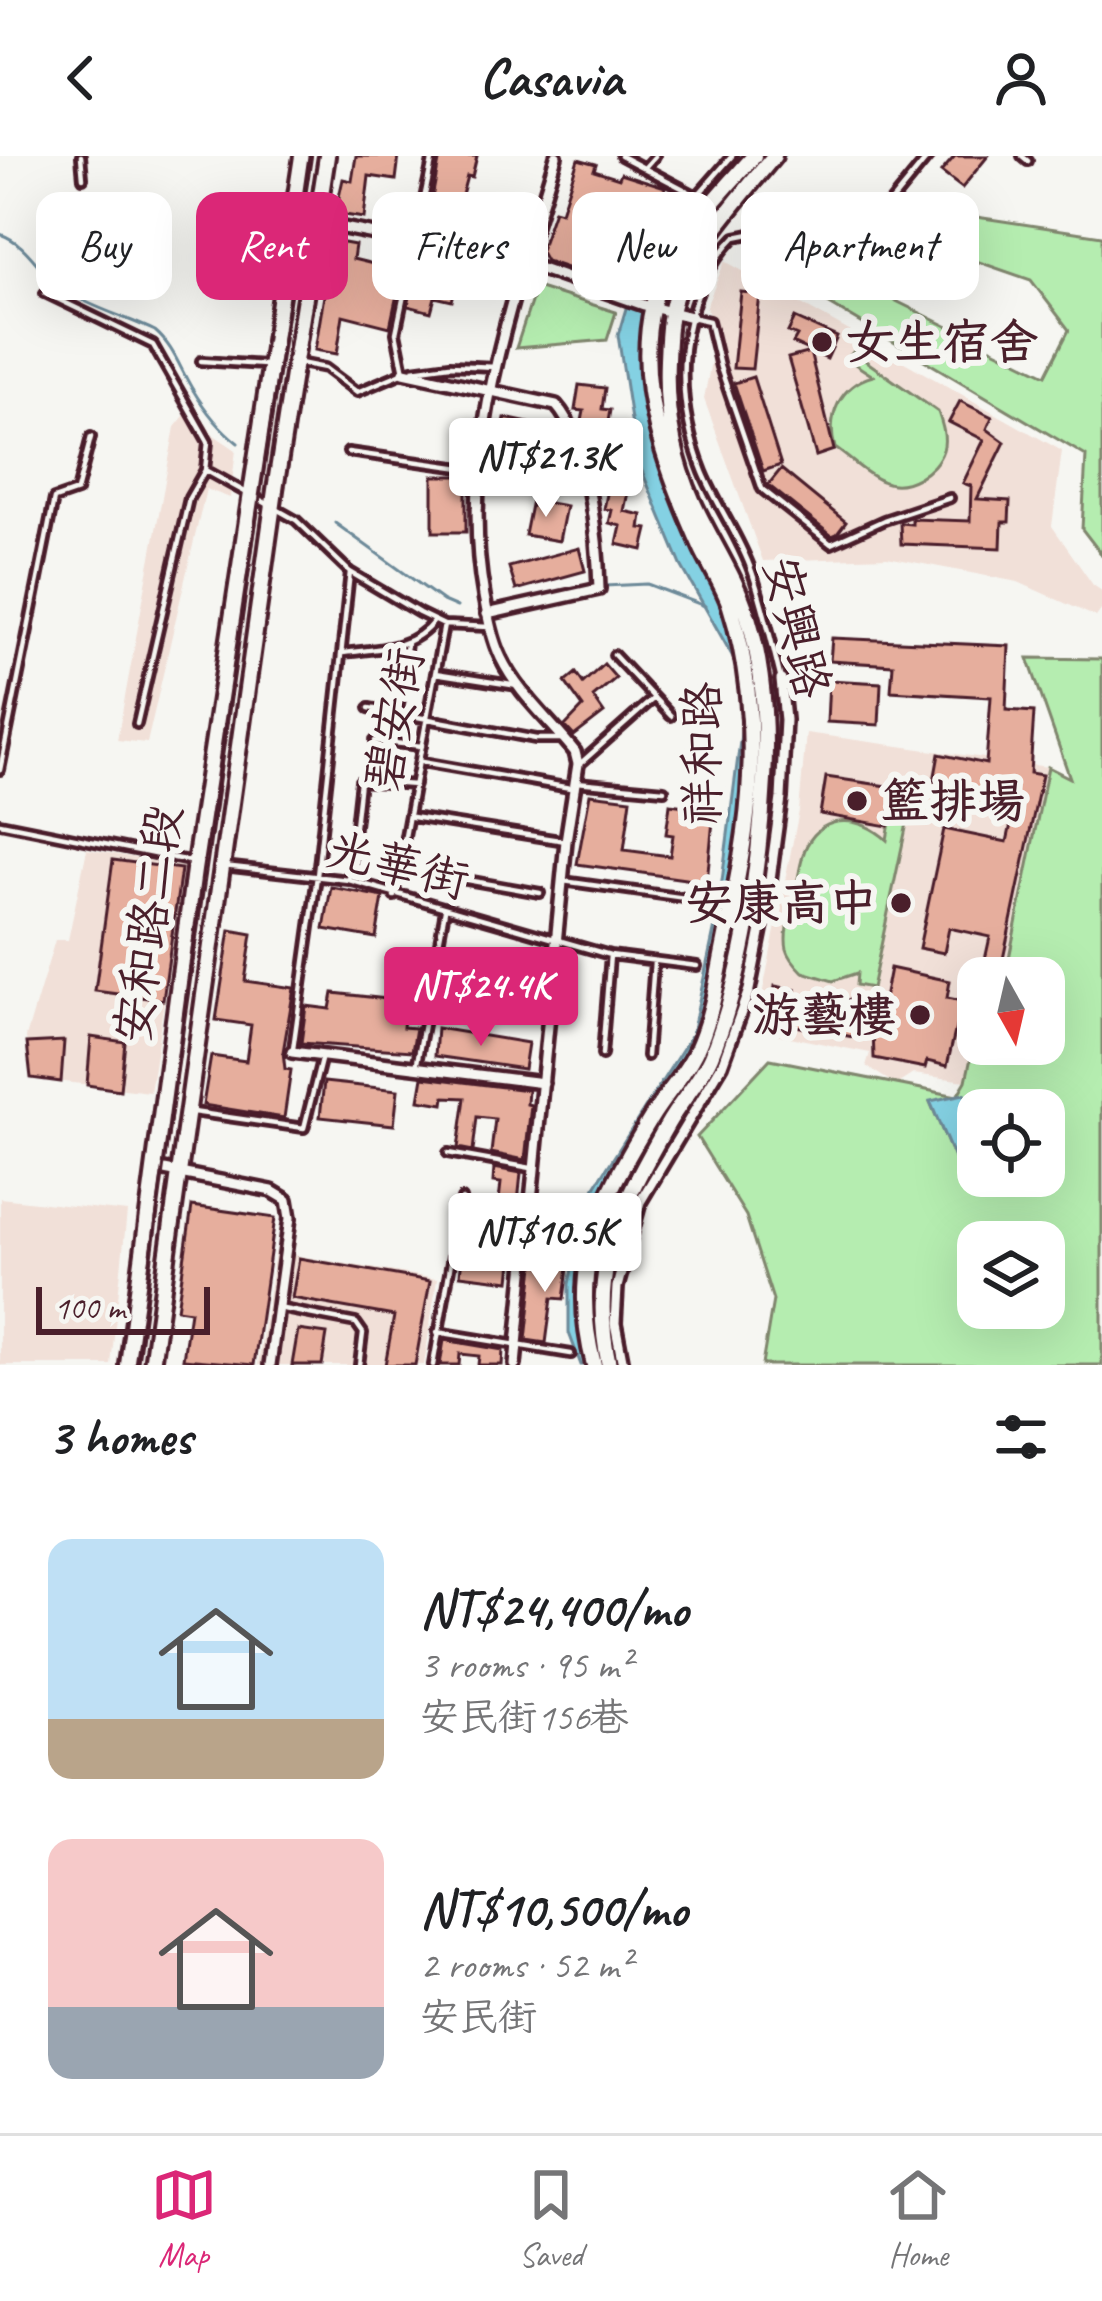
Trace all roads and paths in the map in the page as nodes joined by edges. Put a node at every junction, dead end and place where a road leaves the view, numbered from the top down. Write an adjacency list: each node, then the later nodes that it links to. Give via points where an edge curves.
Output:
1 (81, 156): 13 (lane)
2 (302, 156): 14 (main road, 安和路二段)
3 (327, 156): 15 (main road, 安和路二段)
4 (433, 156): 16 (lane)
5 (556, 156): 17 (street)
6 (622, 156): 12 (lane)
7 (655, 156): 12 (lane)
8 (732, 156): 12 (lane, via 697,196)
9 (754, 156): 24 (main road, 祥和路, via 698,220)
10 (775, 156): 25 (main road, 祥和路, via 712,236)
11 (929, 156): 26 (lane, 安興路, via 888,206 735,237 706,276)
12 (646, 166)
13 (82, 178)
14 (296, 192)
15 (321, 192)
16 (426, 192)
17 (545, 192)
18 (548, 271): 24 (street)
19 (60, 300): 35 (lane, via 153,345 208,442)
20 (279, 300): 29 (main road, 安和路二段)
21 (304, 300): 28 (main road, 安和路二段)
22 (404, 300): 31 (lane, via 396,334)
23 (514, 300): 30 (street)
24 (648, 306): 25 (street); 77 (main road, 祥和路, via 657,434 730,603 748,692)
25 (671, 310): 26 (street); 77 (main road, 祥和路, via 666,397 682,473 748,614 764,691 764,782)
26 (692, 316): 38 (lane, via 709,321 762,488 831,544); 49 (lane, 安興路, via 683,406 704,475 752,572)
27 (201, 361): 29 (lane)
28 (294, 363): 29 (lane); 31 (lane, via 320,365 357,392); 39 (main road, 安和路二段)
29 (269, 365): 37 (main road, 安和路二段)
30 (496, 367): 31 (lane); 32 (street)
31 (404, 372): 32 (street)
32 (491, 392): 36 (street); 41 (street, via 556,405 564,414 597,526 599,589)
33 (91, 437): 62 (lane, via 77,490 54,499)
34 (348, 452): 36 (lane)
35 (205, 470): 37 (lane, 碧安街); 56 (lane, via 189,498)
36 (476, 470): 41 (street, via 475,545)
37 (250, 494): 39 (lane, 碧安街); 69 (main road, 安和路二段)
38 (950, 497)
39 (273, 506): 40 (lane, 碧安街); 70 (main road, 安和路二段)
40 (350, 572): 42 (lane, 碧安街); 46 (lane)
41 (487, 614): 44 (street)
42 (434, 621): 43 (lane, 碧安街); 45 (lane, 碧安街)
43 (444, 625): 44 (lane, 碧安街); 48 (lane, 碧安街)
44 (490, 627): 50 (street)
45 (406, 643): 46 (lane, 碧安街); 53 (lane)
46 (342, 653): 72 (lane)
47 (614, 655): 51 (lane)
48 (435, 673): 50 (lane); 55 (lane, 碧安街)
49 (781, 680): 77 (street, 安興路, via 781,798)
50 (518, 686): 57 (street)
51 (654, 698): 54 (lane); 61 (lane)
52 (369, 708): 53 (lane)
53 (398, 712): 55 (lane)
54 (671, 716)
55 (428, 717): 57 (lane); 59 (lane, 碧安街)
56 (137, 724)
57 (565, 740): 61 (street)
58 (375, 741): 59 (lane)
59 (422, 746): 60 (lane, 碧安街)
60 (420, 762): 63 (lane, 碧安街); 64 (lane)
61 (578, 764): 64 (street)
62 (0, 770)
63 (415, 785): 66 (lane, 碧安街); 73 (lane, via 359,782)
64 (576, 786): 65 (lane); 68 (street)
65 (664, 790)
66 (410, 817): 68 (lane); 71 (lane, 碧安街)
67 (0, 823): 69 (lane)
68 (566, 841): 74 (street)
69 (196, 862): 70 (main road); 93 (main road, 安和路二段)
70 (223, 866): 72 (lane, 光華街); 91 (main road, 安和路二段)
71 (399, 868): 75 (lane); 76 (lane, 碧安街)
72 (317, 876): 73 (lane, 光華街); 85 (lane)
73 (349, 880): 76 (lane, 光華街)
74 (563, 880): 77 (lane); 79 (street)
75 (540, 893)
76 (394, 896): 78 (lane, 光華街)
77 (748, 907): 107 (main road, 祥和路, via 698,1049 599,1210 585,1293); 108 (main road, 祥和路, via 732,1001 708,1063 620,1212 607,1253 600,1325); 109 (street, 安興路, via 748,990 722,1065 652,1178 626,1245 615,1323)
78 (445, 910): 79 (lane, 光華街); 89 (lane)
79 (559, 940): 80 (lane, 光華街); 84 (street)
80 (610, 955): 81 (lane, 光華街); 86 (lane)
81 (654, 962): 82 (lane, 光華街); 88 (lane)
82 (697, 966)
83 (498, 1000): 84 (lane)
84 (551, 1008): 90 (street)
85 (292, 1052): 87 (street)
86 (602, 1055)
87 (322, 1056): 89 (street); 91 (lane, via 304,1128)
88 (647, 1056)
89 (416, 1067): 90 (street)
90 (543, 1083): 94 (street)
91 (188, 1112): 95 (main road, 安和路二段)
92 (448, 1154): 94 (lane)
93 (154, 1168): 95 (street); 101 (main road, 安和路二段)
94 (537, 1169): 99 (street)
95 (179, 1172): 97 (street, via 286,1200); 102 (main road, 安和路二段)
96 (462, 1199): 98 (lane)
97 (278, 1307): 103 (street); 104 (lane, via 356,1323 363,1333)
98 (437, 1331): 99 (lane); 105 (lane)
99 (518, 1346): 100 (lane); 106 (street)
100 (571, 1354)
101 (128, 1365)
102 (152, 1365)
103 (270, 1365)
104 (359, 1365)
105 (433, 1365)
106 (515, 1365)
107 (594, 1365)
108 (609, 1365)
109 (623, 1365)

